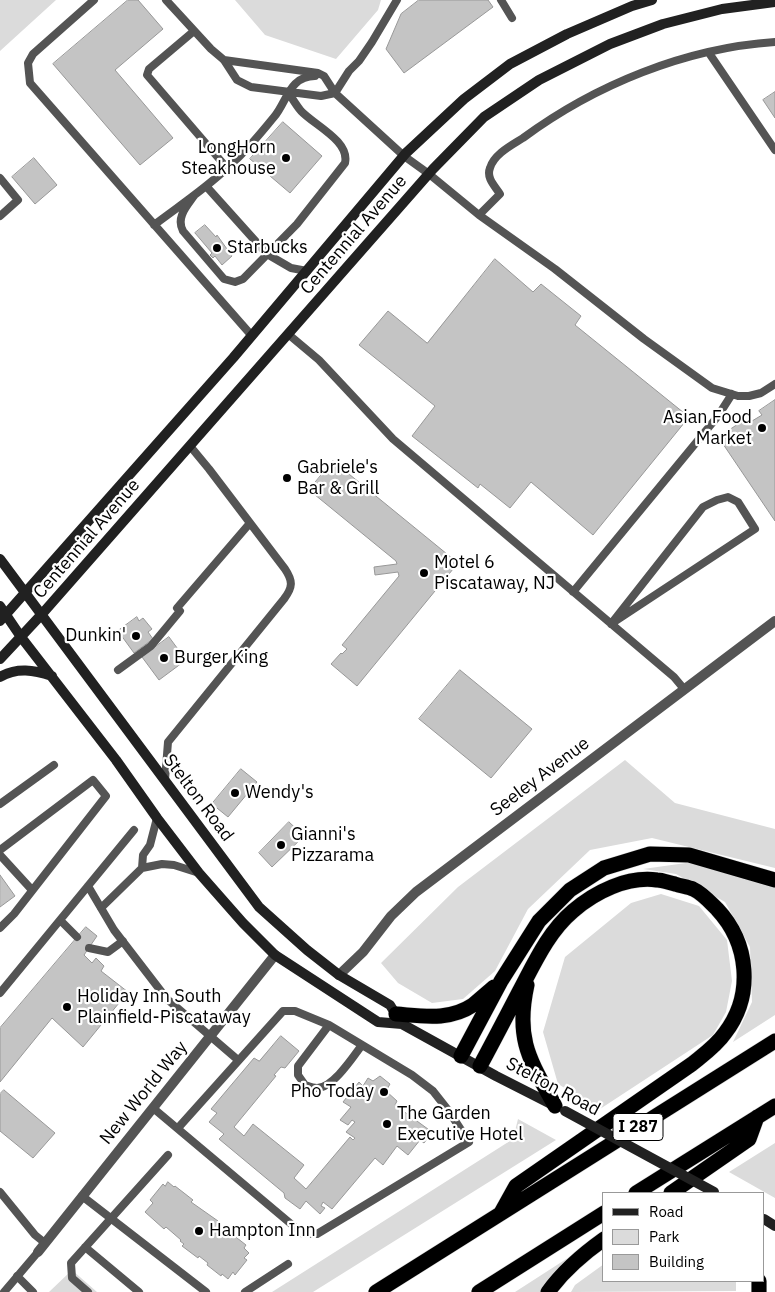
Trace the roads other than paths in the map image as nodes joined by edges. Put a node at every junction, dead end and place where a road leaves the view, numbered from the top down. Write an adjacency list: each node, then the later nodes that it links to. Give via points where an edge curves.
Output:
1 (94, 0): 24 (lane, via 33,54 28,63 30,83)
2 (166, 0): 8 (lane)
3 (397, 0): 14 (lane)
4 (501, 0): 7 (lane)
5 (652, 0): 16 (main road, Centennial Avenue, via 567,34 510,64 464,99)
6 (775, 2): 18 (main road, Centennial Avenue, via 722,9 663,24 610,44 539,80 484,117)
7 (512, 18)
8 (194, 31): 11 (lane, via 210,50); 17 (lane, via 149,69 147,75)
9 (775, 42): 10 (lane)
10 (709, 52): 15 (lane); 22 (lane, via 608,86 548,119 497,156 489,176 500,194)
11 (224, 60): 12 (lane); 13 (lane, via 238,80 251,88)
12 (324, 76): 13 (lane, via 303,78); 14 (lane)
13 (288, 92): 14 (lane, via 321,96); 17 (lane, via 277,114); 25 (lane, via 301,111 340,144 346,157 345,163 297,224)
14 (335, 93): 16 (lane)
15 (775, 150)
16 (404, 156): 18 (lane); 26 (main road, Centennial Avenue)
17 (227, 168): 20 (lane)
18 (429, 174): 22 (lane); 27 (main road, Centennial Avenue)
19 (0, 178): 23 (lane, via 18,200)
20 (206, 186): 21 (lane); 25 (lane)
21 (194, 196): 24 (lane); 25 (lane, via 180,218 180,226 224,279 235,282 243,279)
22 (479, 215): 30 (lane, via 712,388)
23 (0, 216)
24 (154, 225): 28 (lane)
25 (267, 254): 26 (lane, via 291,268)
26 (307, 271): 28 (main road, Centennial Avenue)
27 (288, 334): 31 (main road, Centennial Avenue); 34 (lane, via 319,360 393,439)
28 (252, 336): 35 (main road, Centennial Avenue)
29 (775, 384): 30 (lane, via 749,396)
30 (732, 394): 34 (lane, via 718,416)
31 (190, 446): 32 (lane); 37 (main road, Centennial Avenue)
32 (250, 523): 42 (lane, via 151,646); 47 (lane, via 290,577 290,591 168,742)
33 (0, 559): 35 (main road, Stelton Road)
34 (573, 592): 39 (lane)
35 (26, 593): 36 (main road, Centennial Avenue); 37 (main road, Stelton Road)
36 (2, 614): 40 (main road, Stelton Road)
37 (42, 614): 40 (main road, Centennial Avenue); 47 (main road, Stelton Road)
38 (775, 621): 45 (street, Seeley Avenue)
39 (611, 624): 39 (lane, via 755,529 738,502 728,497 703,507); 45 (lane)
40 (21, 636): 41 (main road, Centennial Avenue); 43 (main road, Stelton Road)
41 (0, 659)
42 (118, 670)
43 (52, 676): 44 (main road, via 23,670); 49 (main road, Stelton Road)
44 (0, 677)
45 (684, 688): 66 (street, Seeley Avenue, via 416,892)
46 (54, 765): 48 (lane)
47 (165, 780): 66 (main road, Stelton Road, via 259,907)
48 (0, 804)
49 (157, 818): 53 (lane, via 150,844 143,855); 54 (main road, Stelton Road)
50 (134, 830): 56 (lane)
51 (0, 850): 57 (lane, via 93,780 106,796)
52 (0, 855): 57 (lane)
53 (142, 868): 54 (lane, via 174,865); 58 (lane)
54 (199, 873): 64 (main road, Stelton Road)
55 (775, 880): 67 (highway, via 689,855 650,854 604,868 570,890 539,921)
56 (88, 886): 58 (lane); 59 (lane)
57 (32, 890): 60 (lane)
58 (101, 908): 62 (lane)
59 (60, 920): 61 (lane); 68 (lane)
60 (0, 928)
61 (77, 937)
62 (122, 941): 63 (lane, via 108,952); 71 (lane, via 167,999)
63 (89, 948)
64 (275, 955): 69 (main road, Stelton Road, via 378,1022); 71 (street, New World Way)
65 (531, 969): 76 (highway); 79 (highway, via 525,993 524,1039 532,1065); 88 (highway, via 546,941 579,907 618,884 656,880 693,889 723,915 732,928 744,960 744,990 733,1021 709,1050 516,1186)
66 (339, 975): 69 (main road, Stelton Road, via 390,1005)
67 (501, 981): 69 (highway, via 472,1005 450,1015); 74 (highway)
68 (0, 993)
69 (399, 1019): 74 (main road, Stelton Road)
70 (329, 1025): 73 (lane); 73 (lane, via 298,1066 298,1075 305,1085 317,1088 327,1085 348,1065); 75 (lane, via 295,1010 283,1012)
71 (210, 1036): 75 (lane); 78 (street, New World Way)
72 (775, 1040): 88 (highway, I 287)
73 (362, 1045): 81 (lane, via 412,1075 433,1092 469,1142 316,1234 303,1234)
74 (461, 1056): 76 (main road, Stelton Road)
75 (238, 1060): 81 (lane)
76 (480, 1066): 79 (main road, Stelton Road)
77 (775, 1106): 80 (highway)
78 (153, 1108): 81 (lane); 87 (street, New World Way)
79 (560, 1109): 86 (main road, Stelton Road, bridge)
80 (757, 1117): 84 (highway); 85 (highway, via 749,1139)
81 (178, 1128)
82 (168, 1154): 90 (lane)
83 (0, 1192): 92 (lane)
84 (638, 1192)
85 (671, 1192)
86 (713, 1192)
87 (82, 1196): 90 (lane); 92 (street, New World Way)
88 (502, 1213): 103 (highway, I 287)
89 (602, 1214): 104 (highway)
90 (111, 1218): 93 (lane); 101 (lane)
91 (602, 1241): 105 (highway, via 570,1266)
92 (45, 1243): 94 (street, New World Way)
93 (85, 1247): 99 (lane, via 71,1263 72,1278); 100 (lane)
94 (38, 1252): 96 (lane)
95 (288, 1264): 102 (lane)
96 (18, 1276): 97 (lane); 98 (lane)
97 (4, 1289)
98 (33, 1292)
99 (88, 1292)
100 (139, 1292)
101 (206, 1292)
102 (244, 1292)
103 (376, 1292)
104 (479, 1292)
105 (548, 1292)

